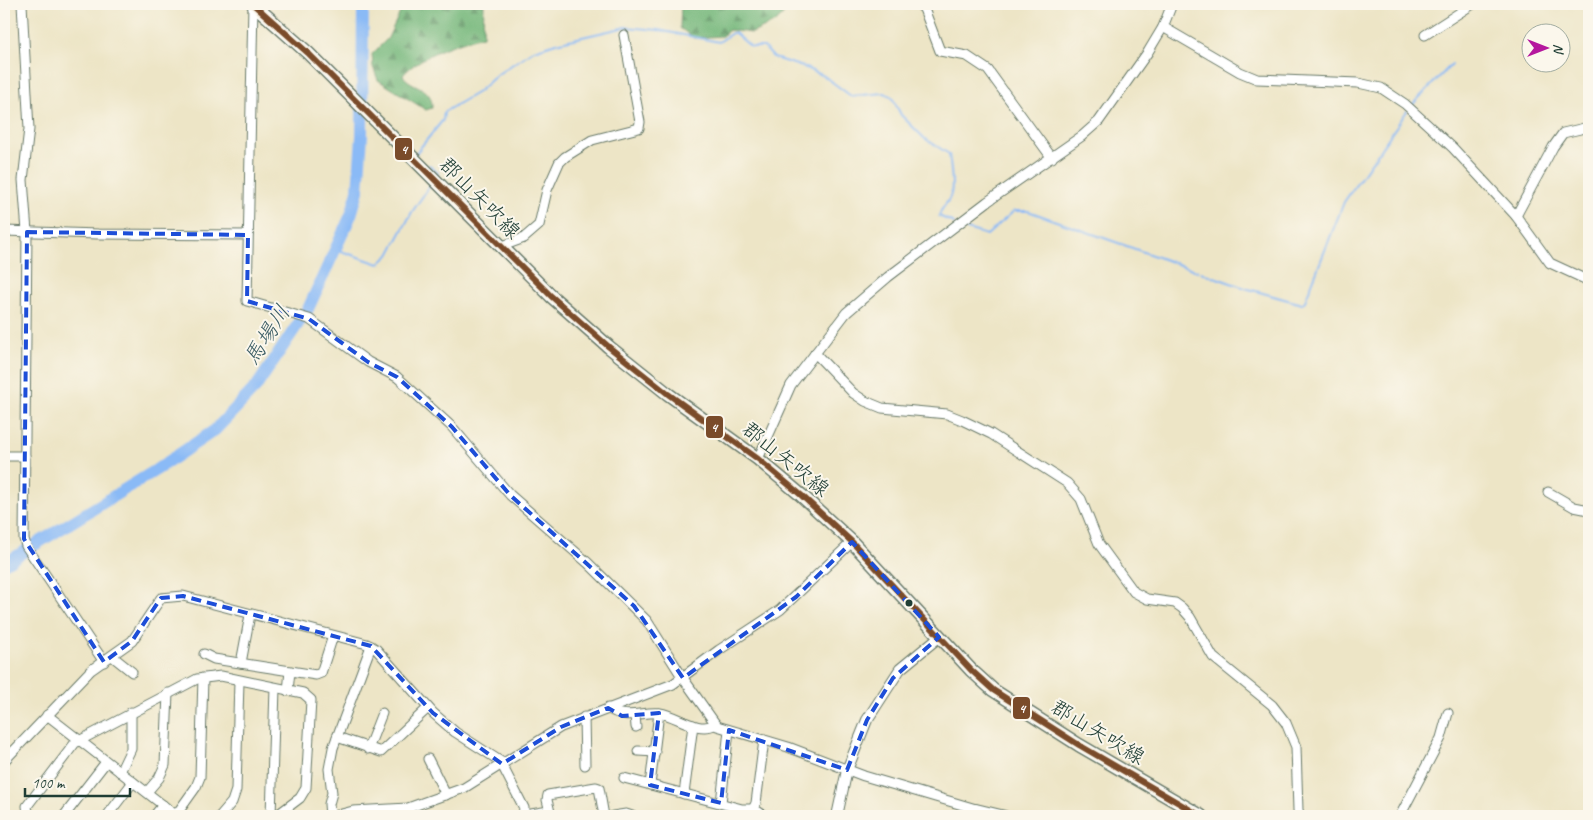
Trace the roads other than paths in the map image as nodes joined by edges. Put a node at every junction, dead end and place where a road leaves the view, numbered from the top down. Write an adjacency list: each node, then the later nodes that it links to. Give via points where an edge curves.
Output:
1 (22, 4): 13 (street, via 28,129 23,180)
2 (253, 4): 14 (street); 15 (main road, 郡山矢吹線, via 284,30)
3 (919, 4): 10 (street, via 924,9 940,51 967,56 988,70)
4 (1172, 4): 6 (street)
5 (1473, 4): 8 (street)
6 (1163, 27): 10 (street, via 1099,121); 11 (street, via 1240,72 1257,78 1358,83 1381,88 1431,126)
7 (624, 35): 15 (street, via 639,128 592,140 565,157 547,190 539,225 531,234)
8 (1425, 35)
9 (1589, 127): 11 (street, via 1563,133)
10 (1052, 158): 17 (street, via 987,202 868,292 846,313)
11 (1516, 216): 16 (street, via 1550,263)
12 (4, 231): 13 (street)
13 (27, 232): 14 (street); 19 (street)
14 (248, 235): 35 (street, via 247,301 309,319 368,362 397,377 452,426 510,495 634,606)
15 (500, 247): 20 (main road, 郡山矢吹線, via 609,347)
16 (1589, 281)
17 (815, 353): 20 (street, via 782,401); 95 (street, via 849,390 865,401 882,408 947,414 962,420 991,434 1067,482 1081,499 1099,544 1134,592 1146,599 1182,608 1213,657 1272,705 1286,722 1296,747)
18 (4, 456): 19 (street)
19 (24, 456): 30 (street, via 24,533 28,549)
20 (758, 459): 23 (main road, 郡山矢吹線)
21 (1548, 492): 22 (street, via 1574,507)
22 (1589, 510)
23 (852, 542): 26 (main road, 郡山矢吹線); 35 (street, via 780,610)
24 (250, 615): 25 (street); 29 (street, via 183,596 161,598 132,641); 31 (street)
25 (334, 636): 27 (street); 32 (street, via 321,673 316,676)
26 (939, 637): 64 (street, via 893,678 867,720); 94 (main road, 郡山矢吹線, via 970,670 999,694)
27 (371, 646): 40 (street, via 379,651); 53 (street)
28 (204, 654): 31 (street, via 214,660)
29 (112, 656): 30 (street); 33 (street)
30 (104, 662): 46 (street, via 91,670)
31 (241, 663): 32 (street)
32 (290, 671): 38 (street)
33 (132, 672)
34 (203, 678): 36 (street, via 222,676); 39 (street); 81 (street, via 200,777)
35 (683, 678): 41 (street); 49 (street)
36 (239, 681): 37 (street); 82 (street, via 236,790 232,802)
37 (275, 688): 38 (street); 83 (street)
38 (288, 691): 84 (street, via 306,694 311,700 308,782 300,798)
39 (168, 693): 42 (street); 69 (street, via 165,765)
40 (428, 708): 56 (street, via 385,750 377,752); 62 (street, via 455,732)
41 (608, 708): 47 (street, via 619,715); 48 (street)
42 (131, 712): 54 (street); 65 (street, via 131,749)
43 (382, 713): 56 (street)
44 (659, 713): 47 (street); 50 (street); 58 (street)
45 (1448, 713): 96 (street, via 1441,738)
46 (47, 715): 54 (street); 60 (street)
47 (635, 715): 51 (street)
48 (584, 717): 62 (street, via 534,742); 63 (street)
49 (716, 724): 50 (street); 52 (street)
50 (693, 725): 70 (street)
51 (636, 727)
52 (728, 730): 55 (street); 72 (street)
53 (337, 737): 56 (street); 85 (street, via 329,767)
54 (79, 740): 61 (street); 77 (street, via 26,806 28,813)
55 (764, 740): 64 (street); 75 (street)
56 (368, 748)
57 (638, 751): 58 (street)
58 (654, 752): 68 (street)
59 (428, 759): 71 (street)
60 (4, 761)
61 (106, 762): 65 (street); 78 (street)
62 (502, 764): 71 (street, via 464,788); 87 (street, via 524,808)
63 (585, 765)
64 (847, 770): 74 (street); 92 (street)
65 (120, 772): 67 (street)
66 (624, 778): 68 (street)
67 (133, 782): 69 (street); 79 (street)
68 (650, 785): 70 (street)
69 (147, 792): 73 (street)
70 (684, 794): 72 (street)
71 (446, 795): 86 (street, via 408,808)
72 (720, 803): 75 (street)
73 (163, 805): 80 (street); 81 (street)
74 (975, 812): 93 (street)
75 (752, 813): 91 (street)
76 (550, 814): 87 (street); 88 (street, via 548,795 596,787 599,788)
77 (35, 816)
78 (64, 816)
79 (107, 816)
80 (154, 816)
81 (176, 816)
82 (220, 816)
83 (271, 816)
84 (276, 816)
85 (330, 816)
86 (334, 816)
87 (524, 816)
88 (604, 816)
89 (613, 816): 90 (street)
90 (632, 816)
91 (765, 816)
92 (837, 816)
93 (1005, 816)
94 (1201, 816)
95 (1300, 816)
96 (1400, 816)

